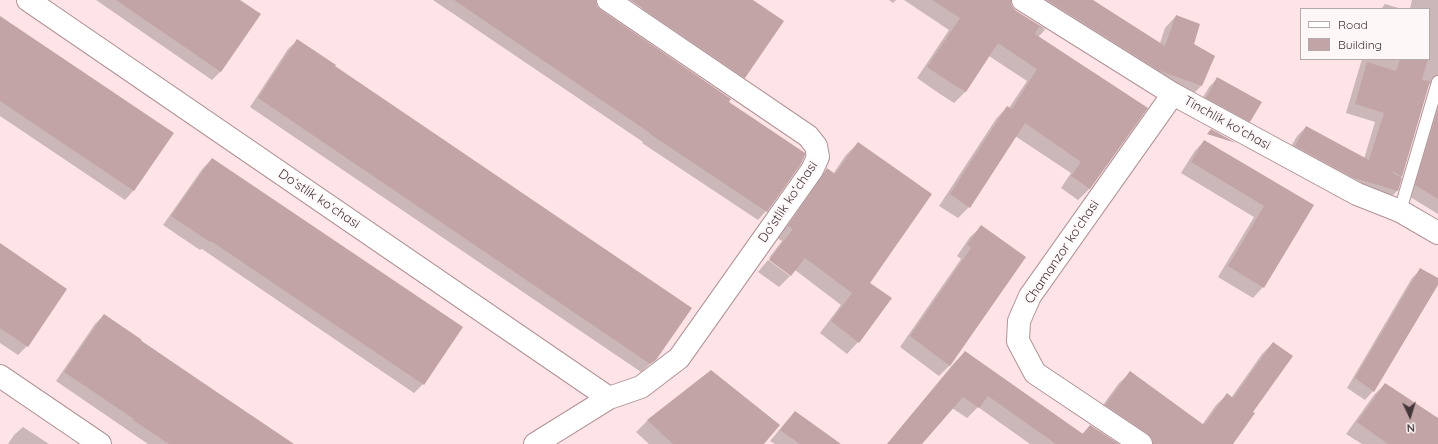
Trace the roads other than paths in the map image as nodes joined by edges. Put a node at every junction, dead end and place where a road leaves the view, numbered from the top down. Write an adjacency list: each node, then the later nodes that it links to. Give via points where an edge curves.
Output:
1 (28, 0): 9 (street, Doʻstlik koʻchasi)
2 (608, 0): 9 (street, Doʻstlik koʻchasi, via 808,136 816,146 818,157 812,170 679,358 641,386)
3 (1023, 0): 5 (street, Tinchlik koʻchasi)
4 (1438, 82): 6 (lane)
5 (1173, 94): 6 (street, Tinchlik koʻchasi, via 1357,194); 12 (street, Chamanzor koʻchasi, via 1030,296 1019,321 1018,341 1035,373)
6 (1400, 211): 7 (street, Tinchlik koʻchasi)
7 (1438, 233)
8 (0, 376): 10 (street)
9 (609, 398): 11 (street, Doʻstlik koʻchasi)
10 (100, 444)
11 (535, 444)
12 (1142, 444)

